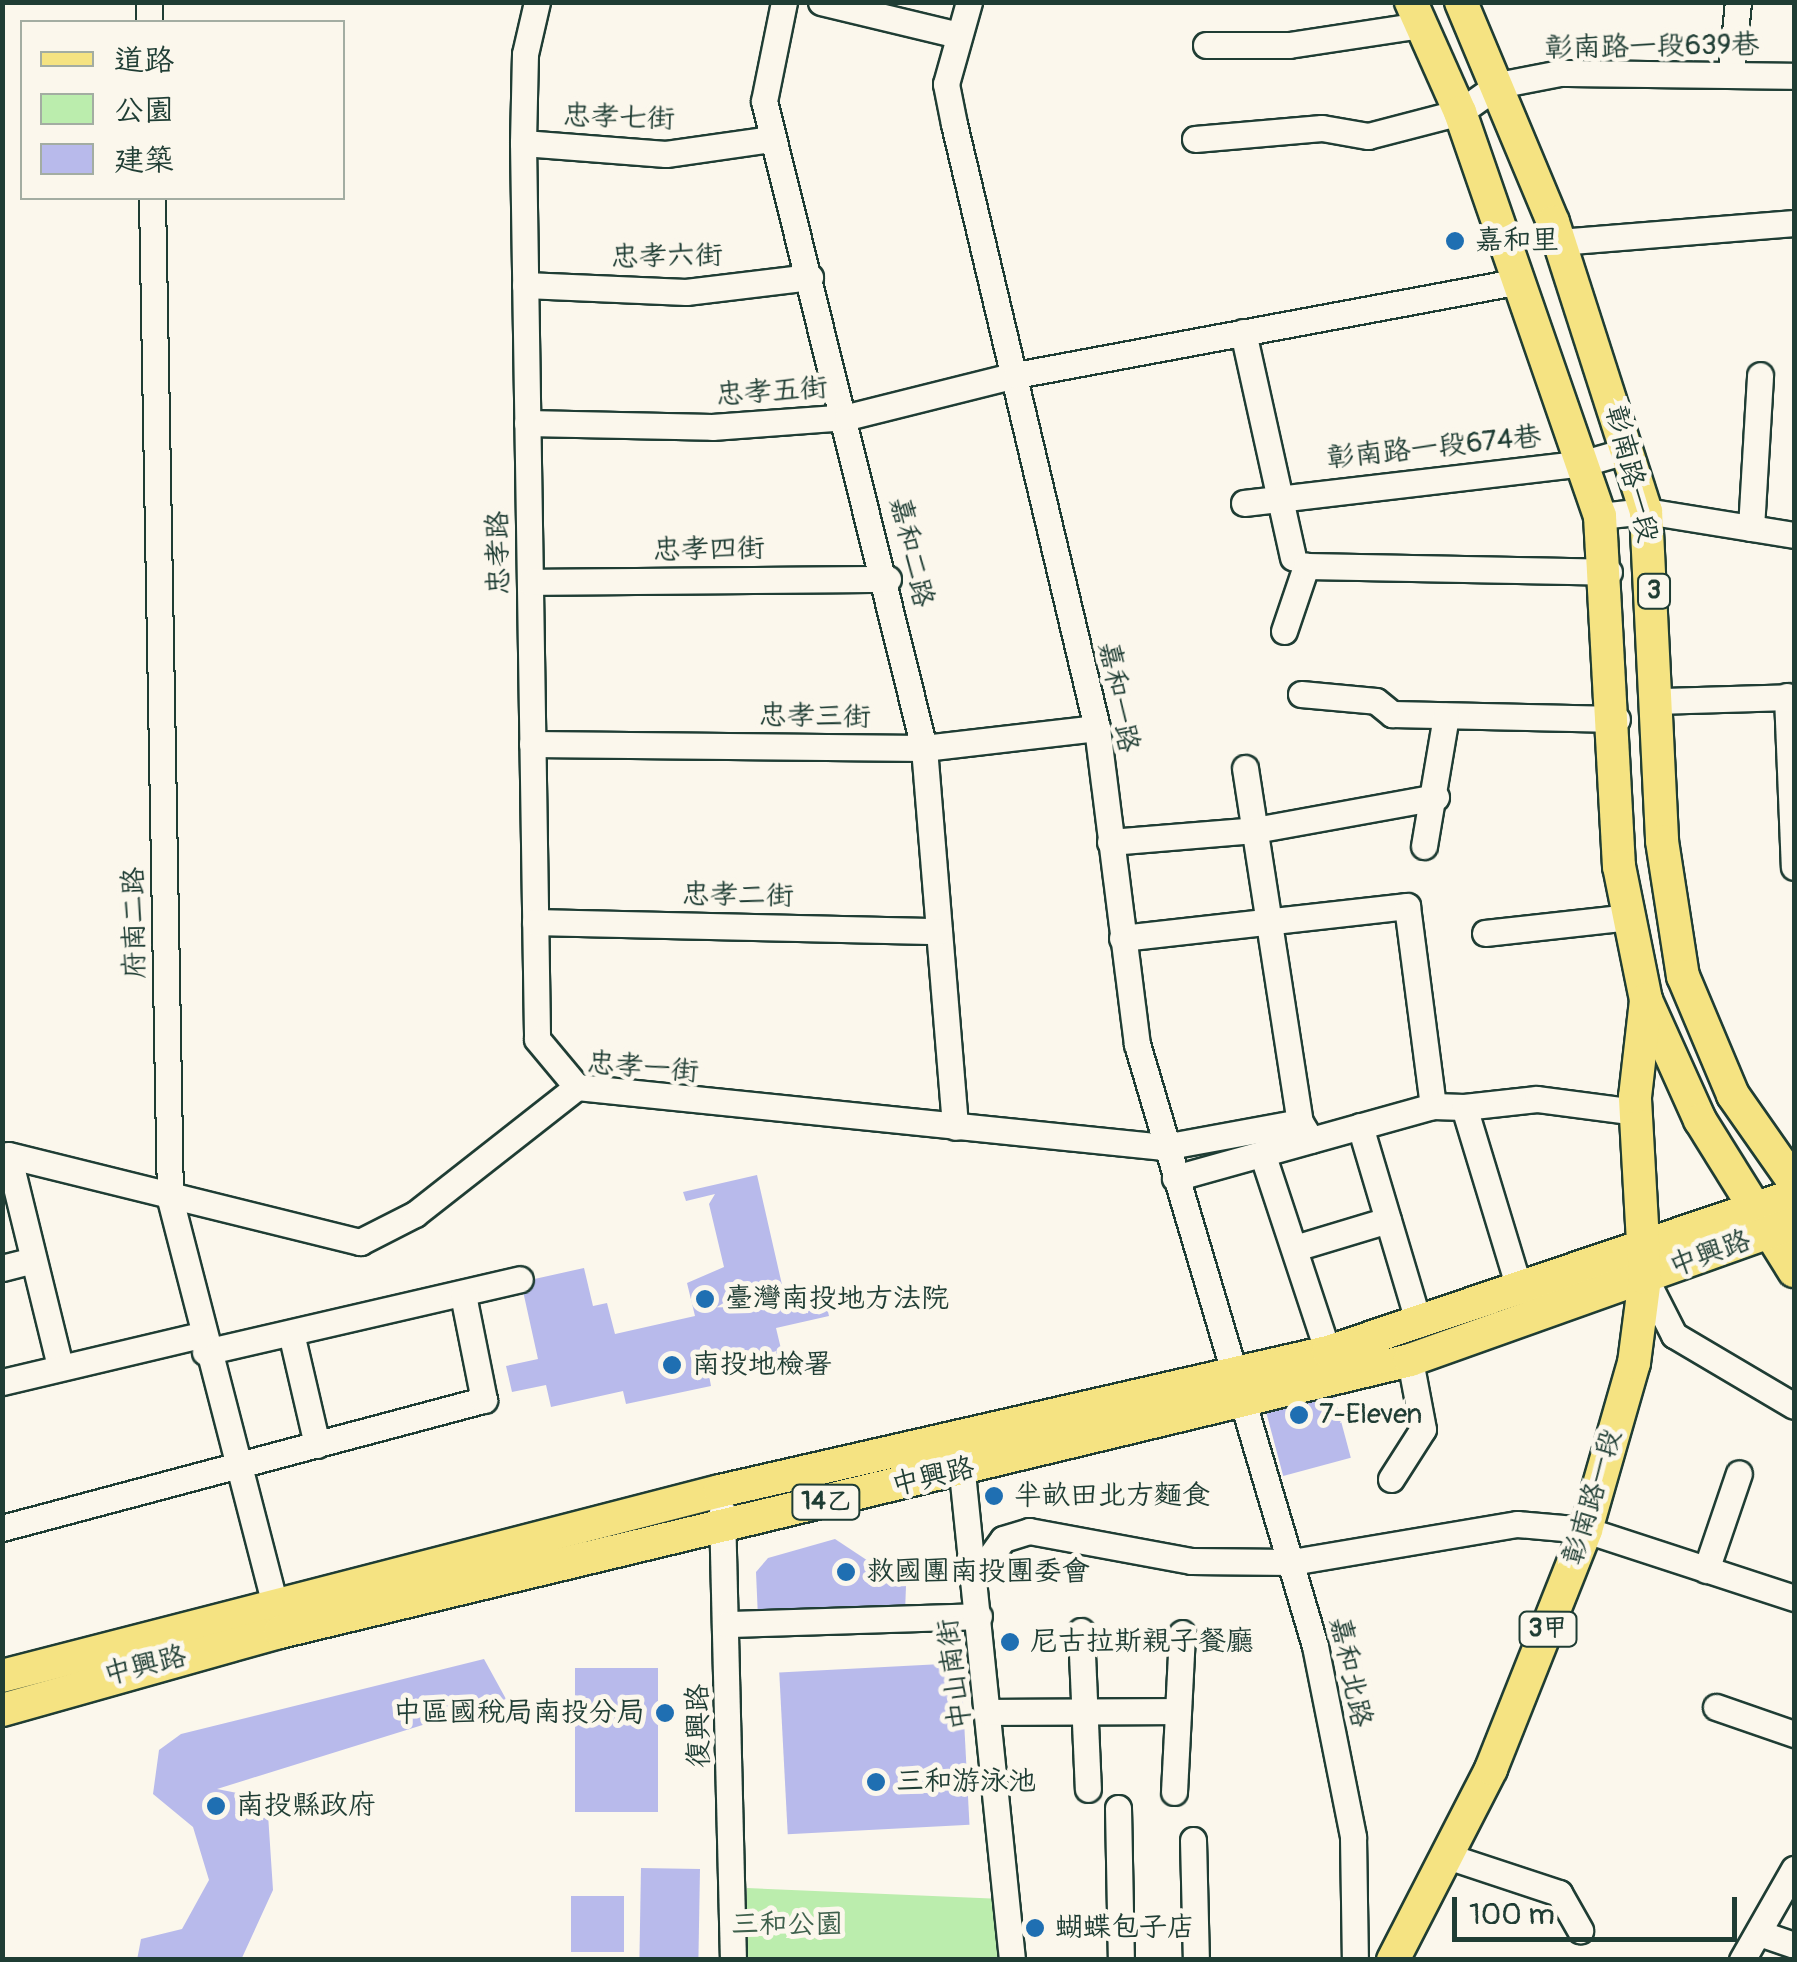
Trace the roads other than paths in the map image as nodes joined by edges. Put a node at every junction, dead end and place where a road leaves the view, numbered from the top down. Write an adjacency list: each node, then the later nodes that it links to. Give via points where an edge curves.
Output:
1 (538, 2): 16 (street, 忠孝路, via 524,54)
2 (784, 2): 15 (street, 嘉和二路, via 765,89)
3 (821, 2): 8 (street)
4 (969, 2): 8 (street, 嘉和一路)
5 (1461, 2): 12 (main road, 彰南路一段 / 3)
6 (1738, 2): 10 (street)
7 (1416, 14): 9 (street, via 1289,45); 13 (main road, 彰南路一段 / 3)
8 (954, 34): 24 (street, 嘉和一路, via 946,84)
9 (1206, 46)
10 (1731, 72): 11 (street, 彰南路一段639巷); 12 (street, 彰南路一段639巷, via 1560,73)
11 (1794, 76)
12 (1498, 86): 13 (street, 彰南路一段639巷); 19 (main road, 彰南路一段 / 3)
13 (1460, 112): 14 (street, 彰南路一段639巷, via 1368,136 1322,128); 21 (main road, 彰南路一段 / 3)
14 (1194, 138)
15 (772, 139): 16 (street, 忠孝七街, via 666,154); 20 (street, 嘉和二路)
16 (523, 143): 22 (street, 忠孝路)
17 (152, 200): 74 (street, 府南二路)
18 (1794, 223): 19 (street)
19 (1560, 242): 28 (main road, 彰南路一段 / 3)
20 (810, 278): 22 (street, 忠孝六街, via 686,292); 26 (street, 嘉和二路)
21 (1520, 281): 23 (street, 忠孝五街); 29 (main road, 彰南路一段 / 3)
22 (525, 285): 27 (street, 忠孝路)
23 (1243, 332): 24 (street, 忠孝五街); 30 (street)
24 (1016, 375): 26 (street, 忠孝五街); 46 (street, 嘉和一路)
25 (1760, 375): 34 (street)
26 (847, 417): 27 (street, 忠孝五街, via 712,427); 38 (street, 嘉和二路)
27 (528, 423): 39 (street, 忠孝路)
28 (1629, 450): 29 (street, 彰南路一段674巷); 32 (main road, 彰南路一段 / 3)
29 (1584, 464): 30 (street, 彰南路一段674巷); 33 (main road, 彰南路一段 / 3)
30 (1282, 494): 31 (street, 彰南路一段674巷); 36 (street)
31 (1244, 504)
32 (1646, 511): 33 (street); 34 (street); 43 (main road, 彰南路一段 / 3)
33 (1600, 516): 37 (main road, 彰南路一段 / 3)
34 (1752, 528): 35 (street)
35 (1794, 535)
36 (1293, 558)
37 (1608, 572): 40 (street, via 1454,576 1306,566); 45 (main road, 彰南路一段 / 3)
38 (888, 578): 39 (street, 忠孝四街); 48 (street, 嘉和二路)
39 (530, 582): 47 (street, 忠孝路)
40 (1284, 631)
41 (1302, 694): 44 (street)
42 (1791, 696): 43 (street); 54 (street)
43 (1659, 701): 72 (main road, 彰南路一段 / 3, via 1662,841 1683,976 1732,1094)
44 (1446, 716): 45 (street); 50 (street)
45 (1617, 719): 55 (main road, 彰南路一段 / 3, via 1619,866)
46 (1096, 728): 48 (street, 忠孝三街); 52 (street, 嘉和一路)
47 (532, 744): 48 (street, 忠孝三街); 57 (street, 忠孝路)
48 (924, 748): 58 (street, 嘉和二路)
49 (1245, 768): 51 (street)
50 (1436, 797): 51 (street); 53 (street)
51 (1254, 830): 52 (street); 56 (street)
52 (1110, 842): 60 (street, 嘉和一路)
53 (1424, 846)
54 (1794, 868)
55 (1630, 917): 59 (street); 61 (main road, 彰南路一段 / 3)
56 (1268, 919): 60 (street); 63 (street, via 1408,906); 68 (street)
57 (535, 922): 58 (street, 忠孝二街); 62 (street, 忠孝路, via 537,1039)
58 (939, 931): 67 (street, 嘉和二路)
59 (1485, 933)
60 (1122, 938): 69 (street, 嘉和一路)
61 (1646, 1000): 65 (main road, 彰南路一段 / 3甲); 76 (main road, 彰南路一段 / 3, via 1685,1093)
62 (577, 1087): 67 (street, 忠孝一街); 74 (street, 忠孝一街, via 379,1237 337,1242)
63 (1433, 1106): 64 (street); 66 (street)
64 (1464, 1107): 65 (street, via 1537,1099); 83 (street)
65 (1636, 1112): 79 (main road, 彰南路一段 / 3甲)
66 (1360, 1126): 68 (street); 75 (street)
67 (955, 1127): 69 (street, 忠孝一街)
68 (1305, 1131): 69 (street, 忠孝一街); 70 (street)
69 (1164, 1147): 71 (street, 嘉和一路)
70 (1263, 1156): 71 (street); 77 (street)
71 (1175, 1178): 92 (street, 嘉和一路)
72 (1794, 1182)
73 (1794, 1196): 76 (main road, 中興路 / 14乙)
74 (170, 1199): 78 (street, 忠孝一街, via 8,1155); 87 (street, 府南二路)
75 (1388, 1220): 77 (street); 85 (street)
76 (1774, 1222): 79 (main road, 中興路 / 14乙); 81 (main road, 3)
77 (1295, 1248): 88 (street)
78 (30, 1261): 80 (street); 90 (street)
79 (1643, 1265): 83 (main road, 中興路 / 14乙); 89 (main road, 中興路 / 14乙); 93 (street, via 1674,1335); 102 (main road, 彰南路一段 / 3甲, via 1634,1363)
80 (2, 1268)
81 (1794, 1271)
82 (520, 1279): 84 (street)
83 (1520, 1291): 85 (main road, 中興路 / 14乙)
84 (463, 1295): 86 (street); 94 (street, via 484,1400)
85 (1420, 1324): 88 (main road, 中興路 / 14乙)
86 (292, 1333): 87 (street); 94 (street)
87 (203, 1344): 90 (street); 96 (street, 府南二路)
88 (1328, 1352): 92 (main road, 中興路 / 14乙)
89 (1410, 1360): 92 (main road, 中興路 / 14乙); 98 (street, via 1423,1428)
90 (60, 1366): 91 (street)
91 (2, 1382)
92 (1244, 1389): 95 (main road, 中興路 / 14乙); 103 (street, 嘉和北路)
93 (1794, 1406)
94 (317, 1445): 96 (street)
95 (960, 1456): 99 (main road, 中興路 / 14乙); 100 (main road, 中興路 / 14乙); 105 (street, 中山南街)
96 (238, 1466): 101 (street); 108 (street, 府南二路)
97 (1739, 1473): 104 (street)
98 (1391, 1479)
99 (720, 1491): 100 (street, 復興路); 108 (main road, 中興路 / 14乙)
100 (723, 1526): 108 (main road, 中興路 / 14乙); 109 (street, 復興路)
101 (2, 1528)
102 (1586, 1530): 103 (street, via 1517,1524); 104 (street); 124 (main road, 彰南路一段 / 3甲)
103 (1292, 1562): 105 (street, via 1191,1561 1029,1530 1003,1540); 133 (street, 嘉和北路, via 1353,1838)
104 (1706, 1570): 106 (street)
105 (974, 1578): 107 (street, 中山南街)
106 (1794, 1598)
107 (979, 1616): 109 (street); 118 (street, 中山南街)
108 (280, 1618): 112 (main road, 中興路 / 14乙)
109 (727, 1624): 129 (street, 復興路)
110 (1081, 1631): 116 (street)
111 (1182, 1634): 117 (street)
112 (80, 1668): 113 (main road, 中興路 / 14乙); 115 (main road, 中興路 / 14乙)
113 (2, 1676)
114 (1716, 1707): 119 (street)
115 (2, 1710)
116 (1084, 1710): 117 (street); 118 (street); 120 (street)
117 (1178, 1711): 121 (street)
118 (989, 1712): 130 (street, 中山南街)
119 (1794, 1734)
120 (1088, 1789)
121 (1174, 1792)
122 (1118, 1808): 131 (street)
123 (1193, 1840): 132 (street)
124 (1450, 1857): 126 (street, via 1559,1893); 134 (main road, 彰南路一段 / 3甲)
125 (1794, 1869): 127 (street)
126 (1580, 1930)
127 (1759, 1933): 128 (street); 135 (street)
128 (1794, 1946)
129 (733, 1960)
130 (1012, 1960)
131 (1121, 1960)
132 (1196, 1960)
133 (1354, 1960)
134 (1394, 1960)
135 (1742, 1960)

